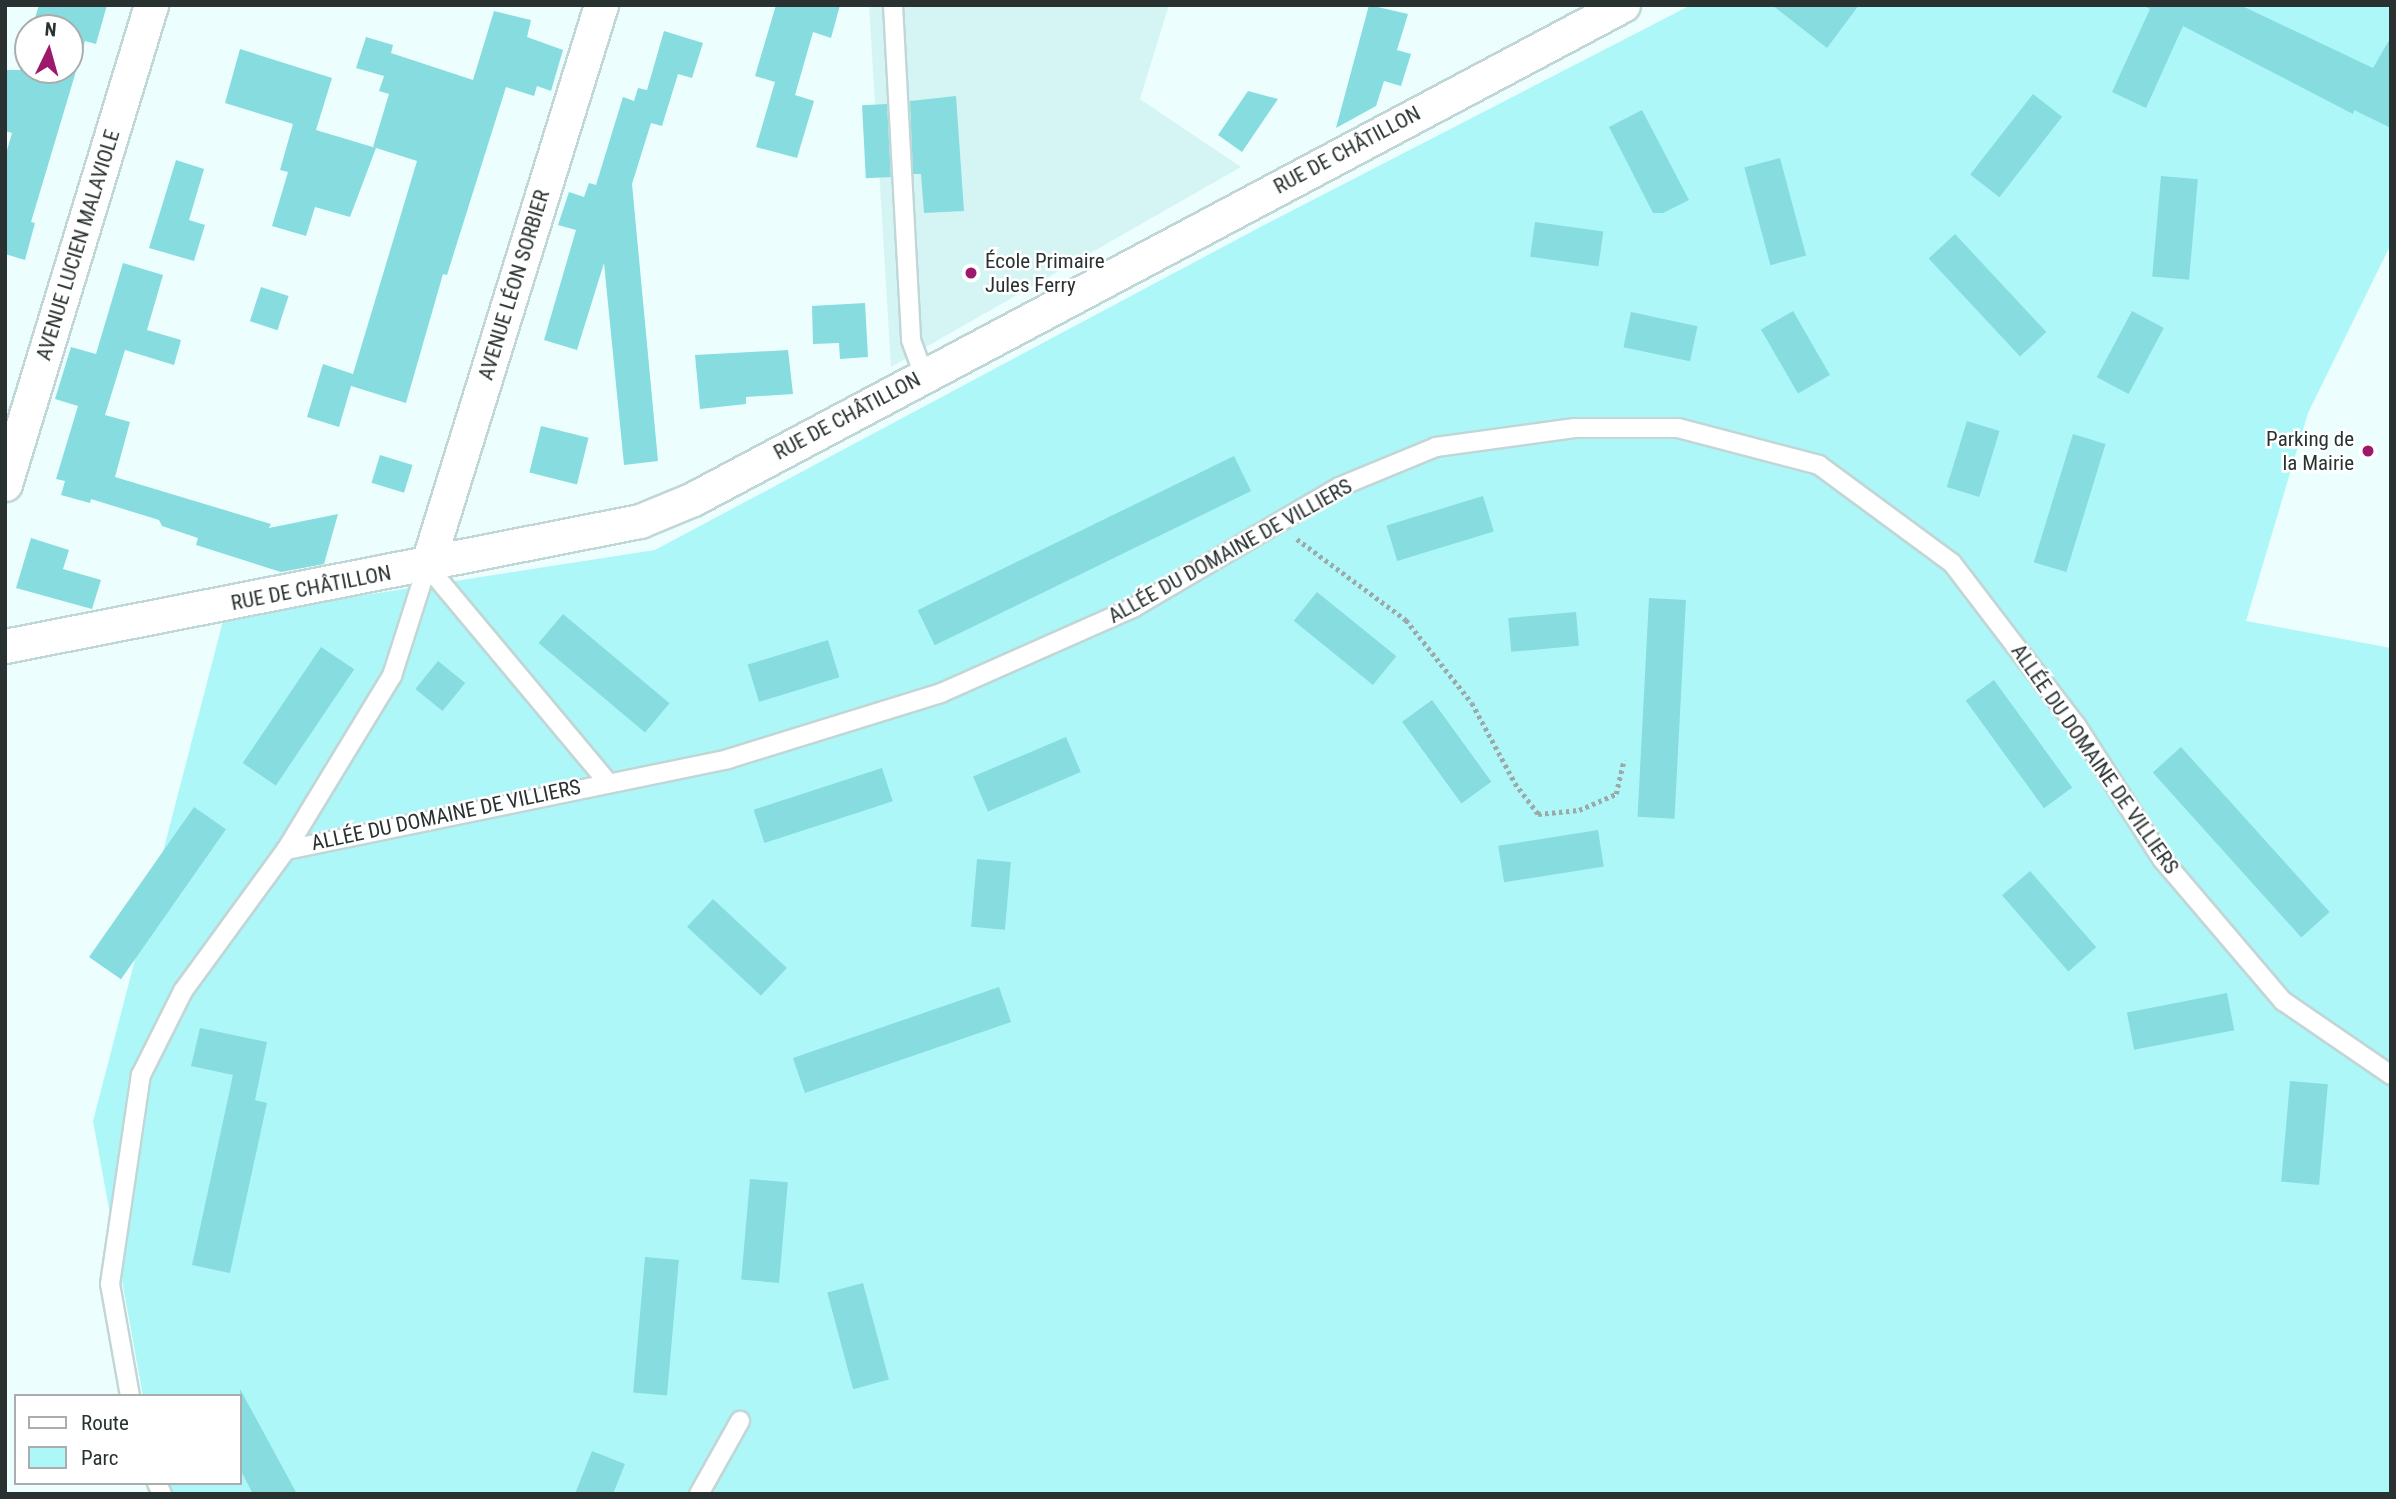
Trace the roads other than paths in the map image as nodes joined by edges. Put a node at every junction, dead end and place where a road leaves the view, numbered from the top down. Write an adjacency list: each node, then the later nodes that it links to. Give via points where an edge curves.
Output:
1 (151, 5): 6 (street, AVENUE LUCIEN MALAVIOLE)
2 (601, 5): 7 (street, AVENUE LÉON SORBIER)
3 (893, 5): 5 (lane, via 911,340)
4 (1623, 5): 5 (street, RUE DE CHÂTILLON)
5 (924, 375): 7 (street, RUE DE CHÂTILLON, via 693,499 640,521)
6 (5, 484)
7 (426, 566): 8 (street, RUE DE CHÂTILLON); 9 (lane, ALLÉE DU DOMAINE DE VILLIERS); 10 (lane, ALLÉE DU DOMAINE DE VILLIERS, via 392,676)
8 (5, 646)
9 (607, 780): 10 (lane, ALLÉE DU DOMAINE DE VILLIERS); 11 (lane, ALLÉE DU DOMAINE DE VILLIERS, via 728,759 941,693 1133,608 1339,487 1436,447 1575,428 1678,428 1819,465 1952,563 2077,725 2162,859 2283,1001)
10 (286, 850): 12 (lane, ALLÉE DU DOMAINE DE VILLIERS, via 183,991 141,1075 110,1284)
11 (2391, 1075)
12 (130, 1394)
13 (740, 1421): 14 (lane)
14 (699, 1494)

